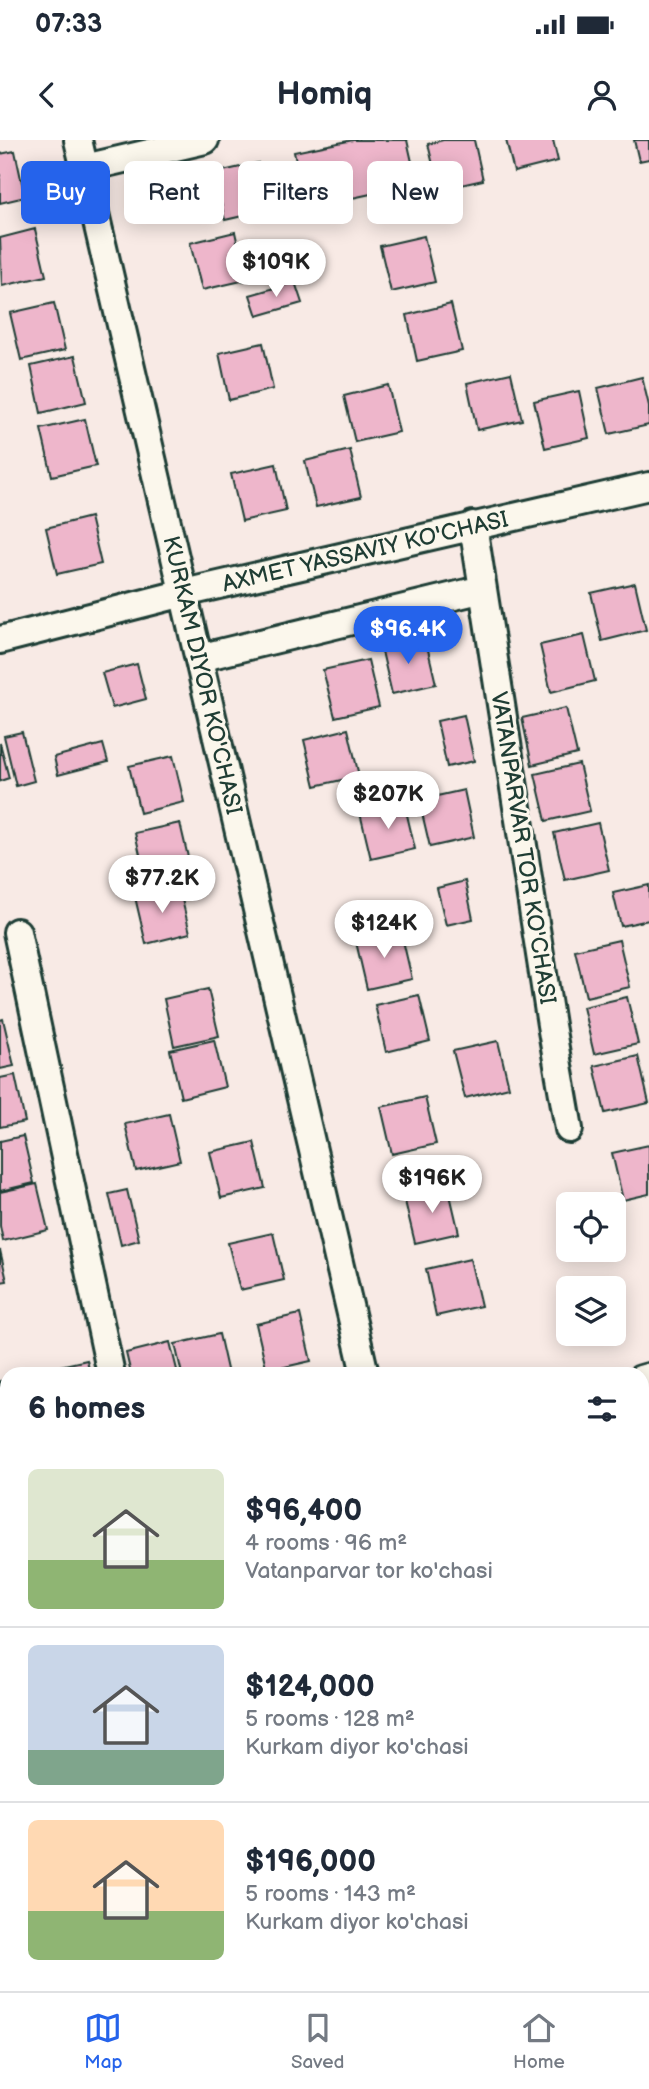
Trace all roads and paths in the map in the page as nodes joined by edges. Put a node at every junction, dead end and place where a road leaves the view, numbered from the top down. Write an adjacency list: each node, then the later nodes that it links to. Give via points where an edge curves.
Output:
1 (78, 140): 3 (street, KURKAM DIYOR KO'CHASI)
2 (205, 140): 4 (street)
3 (83, 161)
4 (110, 163)
5 (98, 224): 9 (street, KURKAM DIYOR KO'CHASI)
6 (649, 486): 7 (street, AXMET YASSAVIY KO'CHASI)
7 (473, 525): 8 (street, VATANPARVAR TOR KO'CHASI); 9 (street, AXMET YASSAVIY KO'CHASI)
8 (482, 589): 11 (street); 13 (street, VATANPARVAR TOR KO'CHASI)
9 (184, 593): 10 (street, AXMET YASSAVIY KO'CHASI); 11 (street, KURKAM DIYOR KO'CHASI)
10 (0, 640)
11 (199, 658): 15 (street, KURKAM DIYOR KO'CHASI)
12 (17, 932): 14 (street)
13 (569, 1129)
14 (110, 1367)
15 (363, 1367)

